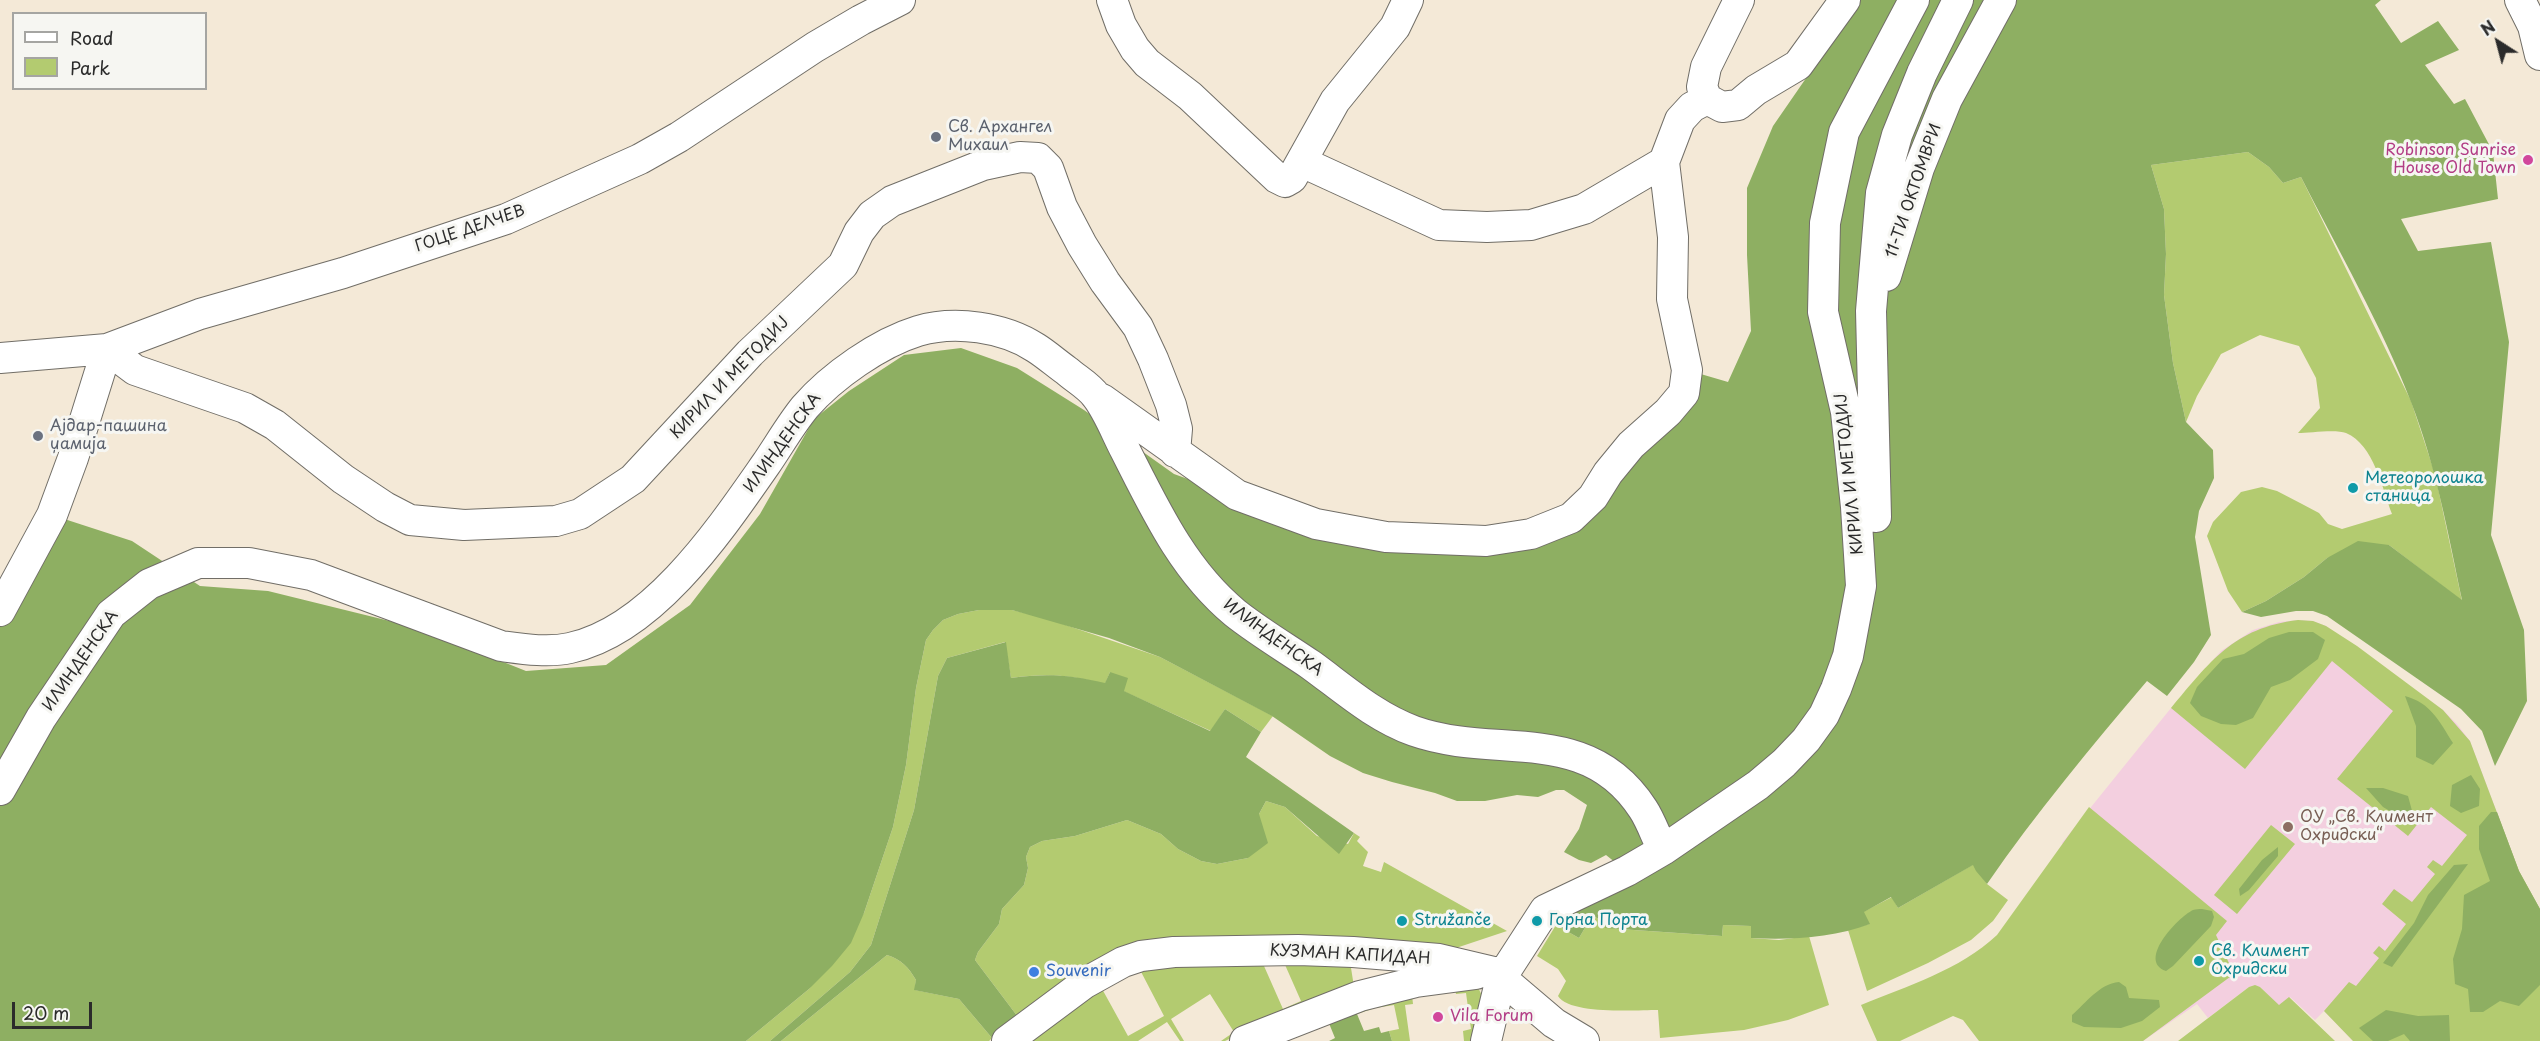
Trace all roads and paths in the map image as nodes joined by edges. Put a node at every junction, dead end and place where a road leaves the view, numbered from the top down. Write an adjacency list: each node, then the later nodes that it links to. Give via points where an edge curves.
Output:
1 (900, 0): 10 (street, ГОЦЕ ДЕЛЧЕВ)
2 (1112, 0): 13 (street, via 1121,25 1147,63 1190,96 1277,178 1285,182 1292,178)
3 (1408, 0): 13 (street, via 1395,27 1335,100)
4 (1739, 0): 12 (street, via 1706,67 1702,87)
5 (1845, 0): 12 (street, via 1798,65 1738,105 1722,107)
6 (1914, 0): 20 (street, КИРИЛ И МЕТОДИЈ, via 1844,132 1825,223 1823,312 1846,412)
7 (1958, 0): 15 (street, via 1897,135 1881,193)
8 (2001, 0): 15 (street, 11-ТИ ОКТОМВРИ, via 1947,99 1923,158)
9 (2520, 0): 11 (street, via 2533,26)
10 (855, 10): 16 (street, ГОЦЕ ДЕЛЧЕВ, via 815,47 679,137 596,180 506,219 343,273 200,314)
11 (2540, 55)
12 (1707, 99): 14 (street, via 1680,120)
13 (1302, 162): 14 (street, via 1438,225 1487,227 1531,225 1584,209)
14 (1664, 162): 19 (street, via 1673,237 1672,298 1687,370 1684,393 1631,445 1593,497 1571,518 1531,534 1486,542 1386,537 1316,524 1237,495)
15 (1871, 323): 20 (street, via 1879,560)
16 (107, 349): 17 (street, ГОЦЕ ДЕЛЧЕВ); 19 (street, КИРИЛ И МЕТОДИЈ, via 135,370 255,413 385,507 410,520 464,525 556,521 580,514 633,479 750,353 843,265 872,215 892,201 973,169 1020,157 1038,158 1048,168 1082,245 1138,327 1153,359 1177,429); 21 (street, via 52,515)
17 (0, 358)
18 (1096, 394): 19 (street); 22 (street, ИЛИНДЕНСКА, via 1035,347 1006,334 945,325 917,331 829,382 804,408 726,522 668,588 618,628 565,650 501,646 311,575 249,563 198,563 149,584 111,614 41,718); 23 (street, ИЛИНДЕНСКА, via 1182,555 1210,591 1238,615 1371,710 1397,724 1457,741 1555,750 1595,762 1629,789)
19 (1175, 452)
20 (1860, 586): 23 (street, КИРИЛ И МЕТОДИЈ, via 1848,656 1816,727 1772,774)
21 (0, 611)
22 (0, 789)
23 (1663, 850): 24 (street, via 1545,910)
24 (1498, 975): 25 (street, КУЗМАН КАПИДАН, via 1416,982 1360,996); 26 (street, КУЗМАН КАПИДАН, via 1439,959 1353,952 1150,954 1123,962 1085,982); 28 (street); 29 (street, via 1554,1023)
25 (1276, 1035): 27 (street, КУЗМАН КАПИДАН)
26 (1007, 1041)
27 (1245, 1041)
28 (1486, 1041)
29 (1584, 1041)

